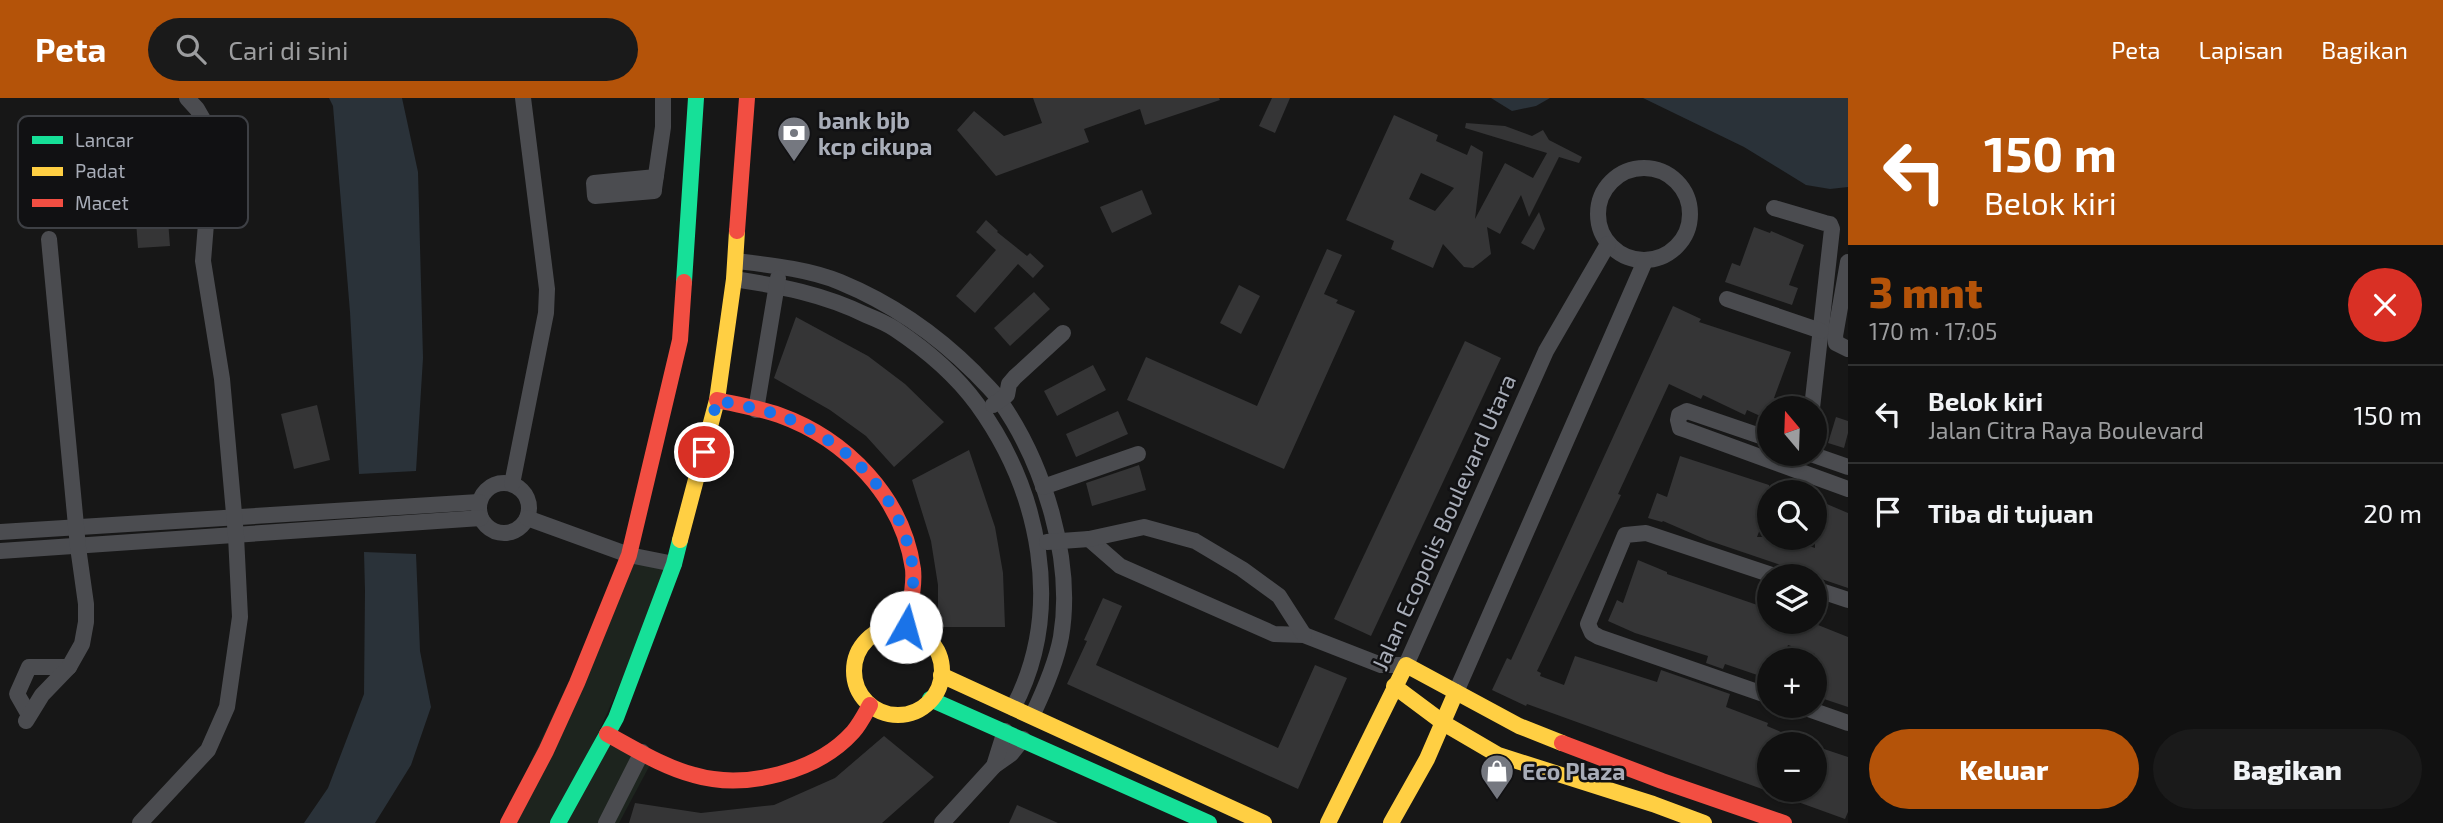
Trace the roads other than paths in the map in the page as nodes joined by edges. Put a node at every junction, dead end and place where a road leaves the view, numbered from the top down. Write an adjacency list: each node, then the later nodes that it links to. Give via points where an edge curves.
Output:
1 (187, 98): 6 (street)
2 (523, 98): 35 (street, via 547,289)
3 (663, 98): 7 (street)
4 (696, 98): 49 (street, via 680,340)
5 (747, 98): 12 (street)
6 (201, 116)
7 (656, 177)
8 (1774, 208): 19 (street, via 1830,224 1832,229)
9 (206, 228): 39 (street, via 203,261 222,379)
10 (49, 239): 41 (street)
11 (1608, 244): 13 (street, via 1625,256); 13 (street, via 1598,223 1599,201 1611,181 1630,169 1653,167 1674,177 1687,195 1691,217 1684,239 1667,254); 57 (street, Jalan Ecopolis Boulevard Utara, via 1546,351)
12 (736, 261): 14 (street); 16 (street)
13 (1645, 261): 61 (street)
14 (780, 262): 17 (street); 24 (street, via 838,281 902,313 951,349)
15 (1848, 262): 21 (street, via 1835,336 1836,343)
16 (734, 279): 17 (street); 23 (street)
17 (776, 286): 25 (street); 26 (street, via 836,300 893,327 940,362)
18 (1727, 299): 19 (street)
19 (1821, 331): 22 (street)
20 (1063, 332): 24 (street, via 1014,377)
21 (1848, 349)
22 (1813, 396)
23 (717, 400): 25 (street); 50 (street)
24 (1000, 400): 26 (street); 36 (street, via 1025,442)
25 (757, 410): 54 (street, via 788,418 838,445 874,478 902,524 913,571)
26 (983, 413): 46 (street, via 1009,456)
27 (1757, 435): 29 (street, via 1687,411 1679,415 1680,428)
28 (1138, 454): 36 (street)
29 (1757, 456)
30 (1827, 460): 33 (street)
31 (1784, 466): 34 (street)
32 (1803, 466): 34 (street)
33 (1848, 467)
34 (1801, 472): 37 (street)
35 (512, 484): 38 (street, via 488,488); 40 (street, via 526,494)
36 (1043, 487): 45 (street)
37 (1848, 489)
38 (480, 510): 39 (street); 40 (street, via 492,530 500,533 516,530); 43 (street)
39 (233, 518): 41 (street); 43 (street)
40 (527, 519): 49 (street)
41 (78, 529): 42 (street); 47 (street)
42 (0, 532)
43 (236, 536): 47 (street); 76 (street, via 240,617 227,708 208,750)
44 (1090, 539): 45 (street); 55 (street, via 1120,566 1274,634); 55 (street, via 1144,527 1195,541 1279,596)
45 (1057, 541): 46 (street); 66 (street, via 1064,571 1061,638)
46 (1037, 544): 65 (street, via 1042,572 1038,637 1027,683)
47 (78, 547): 48 (street); 58 (street, via 86,622 82,644)
48 (0, 551)
49 (629, 555): 50 (street); 77 (street, via 572,694)
50 (674, 565): 71 (street)
51 (1757, 570): 62 (street, via 1646,533 1630,533 1588,624 1599,637)
52 (1827, 593): 53 (street)
53 (1848, 600)
54 (906, 627): 59 (street, via 931,641 939,654); 64 (street, via 877,631 858,652 853,666 855,681)
55 (1304, 635): 56 (street)
56 (1381, 665): 57 (street); 60 (street)
57 (1406, 665): 60 (street, Jalan Ecopolis Boulevard Utara); 61 (street)
58 (69, 667): 58 (street, via 42,695 28,718 17,694 29,667)
59 (942, 675): 63 (street); 65 (street)
60 (1394, 687): 69 (street); 82 (street, Jalan Ecopolis Boulevard Utara)
61 (1456, 692): 69 (street); 85 (street, via 1519,726)
62 (1757, 692)
63 (930, 699): 64 (street, via 912,713 897,715); 70 (street)
64 (870, 705): 73 (street, via 841,743 820,758 779,773 738,780 703,778)
65 (1013, 708): 66 (street)
66 (1032, 716): 81 (street)
67 (1827, 716): 68 (street)
68 (1848, 723)
69 (1444, 724): 83 (street); 84 (street, via 1498,755)
70 (1005, 731): 72 (street); 74 (street)
71 (607, 734): 73 (street); 78 (street)
72 (1023, 739): 74 (street); 80 (street)
73 (642, 752): 79 (street)
74 (994, 766): 75 (street)
75 (948, 821)
76 (140, 823)
77 (508, 823)
78 (558, 823)
79 (606, 823)
80 (1209, 823)
81 (1264, 823)
82 (1328, 823)
83 (1391, 823)
84 (1704, 823)
85 (1784, 823)

